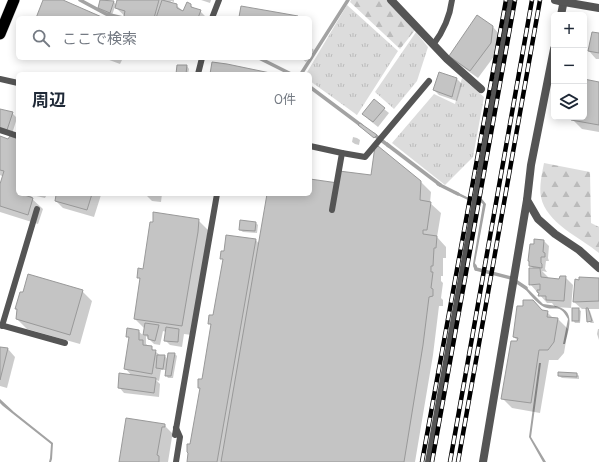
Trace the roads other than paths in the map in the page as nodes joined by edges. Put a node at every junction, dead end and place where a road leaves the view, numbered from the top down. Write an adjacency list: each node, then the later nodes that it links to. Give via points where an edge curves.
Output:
1 (14, 0): 10 (highway)
2 (219, 0): 9 (lane)
3 (391, 0): 11 (street)
4 (452, 0): 11 (lane, via 439,38)
5 (510, 0): 31 (lane)
6 (561, 1): 7 (street); 8 (street)
7 (599, 8)
8 (561, 12)
9 (213, 16)
10 (0, 34)
11 (434, 45): 18 (street)
12 (202, 60): 14 (lane)
13 (551, 64): 24 (street, via 531,164)
14 (198, 72)
15 (0, 79): 17 (lane)
16 (429, 81): 22 (lane, via 365,157)
17 (16, 83)
18 (481, 89)
19 (0, 130): 20 (lane)
20 (16, 135)
21 (312, 146): 22 (lane)
22 (342, 153): 26 (lane)
23 (217, 196): 30 (lane, via 175,432 180,437)
24 (527, 200): 27 (street, via 538,219); 32 (street)
25 (37, 208): 28 (lane)
26 (332, 210)
27 (599, 268)
28 (1, 326): 29 (lane)
29 (65, 343)
30 (176, 462)
31 (428, 462)
32 (483, 462)

